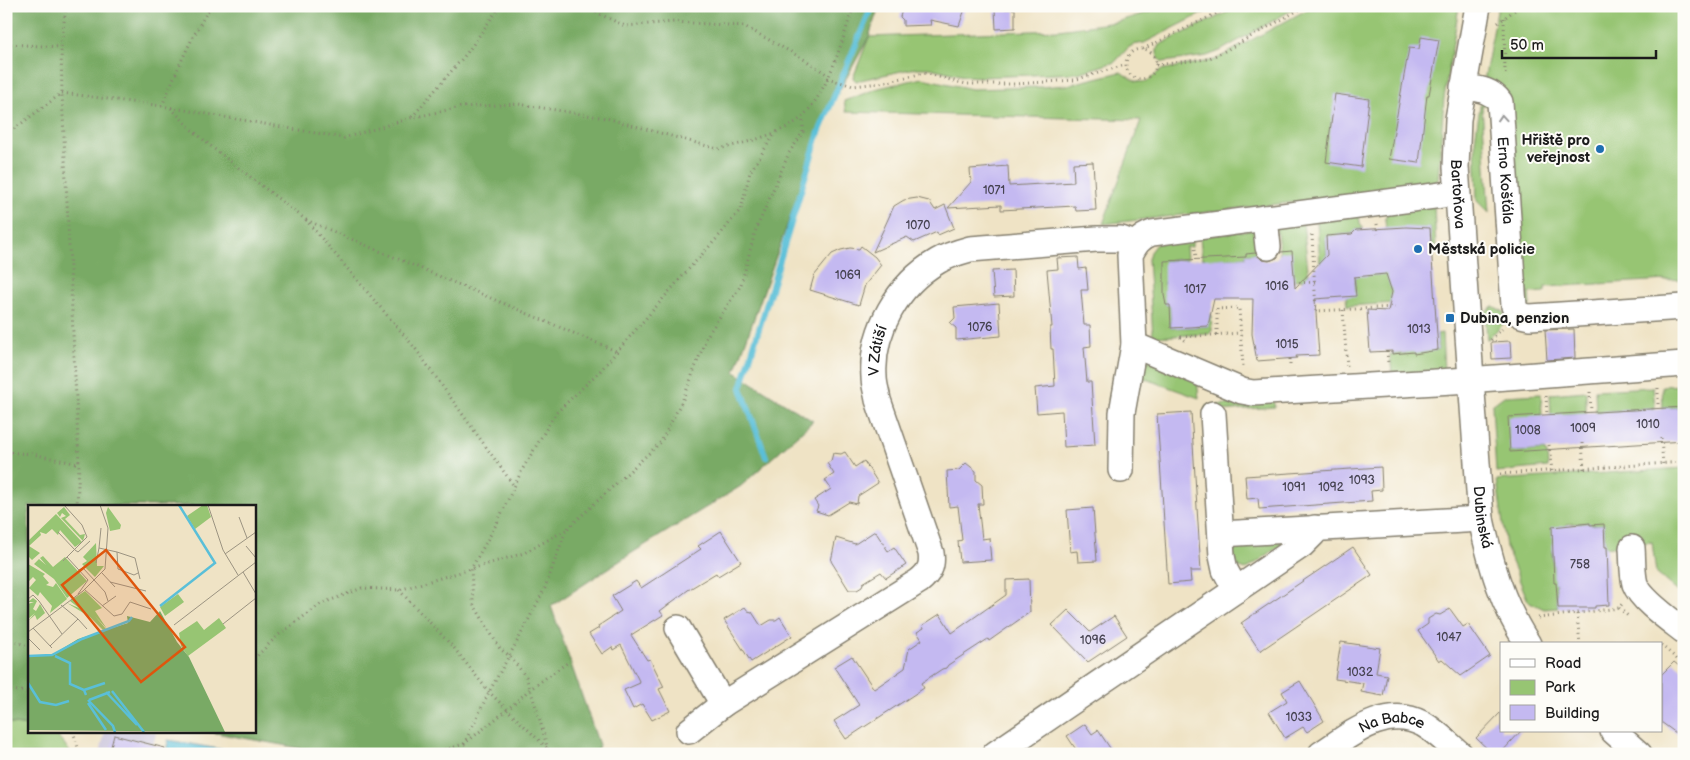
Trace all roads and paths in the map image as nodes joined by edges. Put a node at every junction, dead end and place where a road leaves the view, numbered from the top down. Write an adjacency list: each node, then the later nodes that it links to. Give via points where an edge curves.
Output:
1 (66, 6): 13 (path)
2 (211, 6): 21 (path)
3 (500, 6): 24 (path, via 468,53)
4 (588, 6): 17 (path, via 625,26 674,22 744,26 808,61)
5 (854, 6): 17 (path)
6 (1232, 6): 14 (path)
7 (1306, 6): 16 (path, via 1207,59)
8 (1478, 6): 18 (street, Bartoňova)
9 (1520, 6): 10 (path)
10 (1504, 18): 11 (path); 20 (path, via 1506,94)
11 (1496, 24)
12 (6, 44): 13 (path)
13 (61, 47): 19 (path)
14 (1143, 48): 15 (path, via 1130,52); 16 (path, via 1152,53)
15 (1125, 65): 16 (path, via 1129,74 1138,79 1152,74); 17 (path, via 1074,80 1016,84 966,84 924,73 853,86)
16 (1156, 65)
17 (828, 77): 23 (path)
18 (1462, 87): 20 (street, via 1486,90); 27 (street, Bartoňova, via 1456,142)
19 (62, 93): 21 (path); 26 (path); 59 (path)
20 (1500, 102): 35 (street, Erno Košťála, one-way to 20, via 1530,317 1516,312)
21 (162, 106): 22 (path)
22 (171, 108): 24 (path, via 344,138); 29 (path, via 213,148)
23 (803, 116): 25 (path); 69 (path, via 803,132 789,153 755,232 741,285 707,336 684,396 661,442)
24 (411, 118): 25 (path, via 461,107 518,104 606,118 718,149)
25 (775, 133): 42 (path, via 750,172 741,209)
26 (6, 135)
27 (1457, 193): 28 (street); 45 (street, Bartoňova)
28 (1265, 218): 31 (street, via 1152,233); 32 (street)
29 (306, 220): 42 (path); 65 (path, via 415,348)
30 (1312, 229): 33 (path)
31 (1135, 244): 41 (street, via 1130,255); 93 (street, V Zátiší, via 1121,239 1097,239 970,249 938,261 908,284 882,327 874,361 874,379 878,400 931,553 931,568 919,581)
32 (1268, 247)
33 (1315, 282): 34 (path); 37 (path, via 1316,311)
34 (1294, 283)
35 (1684, 307)
36 (1395, 308): 37 (path)
37 (1343, 310): 47 (path)
38 (1241, 333): 39 (path); 39 (path, via 1239,308 1216,309); 44 (path)
39 (1218, 335): 40 (path)
40 (1180, 337)
41 (1134, 345): 47 (street, via 1248,392); 62 (street, via 1122,413)
42 (616, 351): 65 (path, via 555,414)
43 (1684, 364): 45 (street)
44 (1243, 368)
45 (1470, 380): 47 (street); 67 (street, Dubinská)
46 (1658, 385): 50 (path)
47 (1348, 387)
48 (1590, 389): 51 (path)
49 (1546, 392): 53 (path)
50 (1658, 408)
51 (1591, 412)
52 (1213, 414): 70 (street)
53 (1547, 415)
54 (1661, 438): 60 (path)
55 (1582, 443): 61 (path)
56 (1549, 445): 63 (path)
57 (6, 452): 59 (path)
58 (1684, 462): 60 (path)
59 (79, 464): 66 (path)
60 (1662, 464): 61 (path)
61 (1584, 469): 63 (path)
62 (1121, 470)
63 (1552, 471): 64 (path)
64 (1502, 474)
65 (514, 486): 72 (path)
66 (77, 505)
67 (1481, 519): 68 (street); 81 (street, Dubinská, via 1498,585)
68 (1314, 528): 70 (street); 75 (street, via 1313,534 1302,545)
69 (566, 530): 72 (path, via 524,553); 85 (path, via 545,588)
70 (1221, 534): 75 (street, via 1225,570)
71 (1632, 548): 73 (street)
72 (471, 569): 74 (path); 85 (path, via 474,603 500,649)
73 (1637, 589): 76 (path, via 1619,608); 79 (street)
74 (399, 590): 86 (path, via 362,588 321,604 277,636); 92 (path, via 454,648)
75 (1236, 590): 104 (street)
76 (1577, 614): 77 (path); 82 (path)
77 (1533, 619)
78 (678, 628): 93 (street)
79 (1684, 631)
80 (6, 639): 83 (path)
81 (1527, 642)
82 (1580, 642)
83 (28, 646)
84 (1662, 646): 88 (path)
85 (510, 656): 89 (path, via 526,677); 92 (path)
86 (255, 658)
87 (567, 663): 89 (path)
88 (1684, 665)
89 (530, 689): 94 (path); 100 (path)
90 (6, 690): 91 (path)
91 (28, 692)
92 (489, 692): 94 (path); 98 (path)
93 (723, 704): 95 (street, V Zátiší)
94 (507, 710): 98 (path); 100 (path)
95 (689, 731)
96 (73, 732): 101 (path)
97 (1615, 732): 107 (street)
98 (464, 744): 102 (path)
99 (1684, 746): 108 (path)
100 (547, 749): 103 (path)
101 (80, 754)
102 (430, 754)
103 (549, 754)
104 (995, 754)
105 (1320, 754): 106 (street, Na Babce, via 1373,722 1401,717 1423,724)
106 (1460, 754)
107 (1639, 754)
108 (1677, 754)

